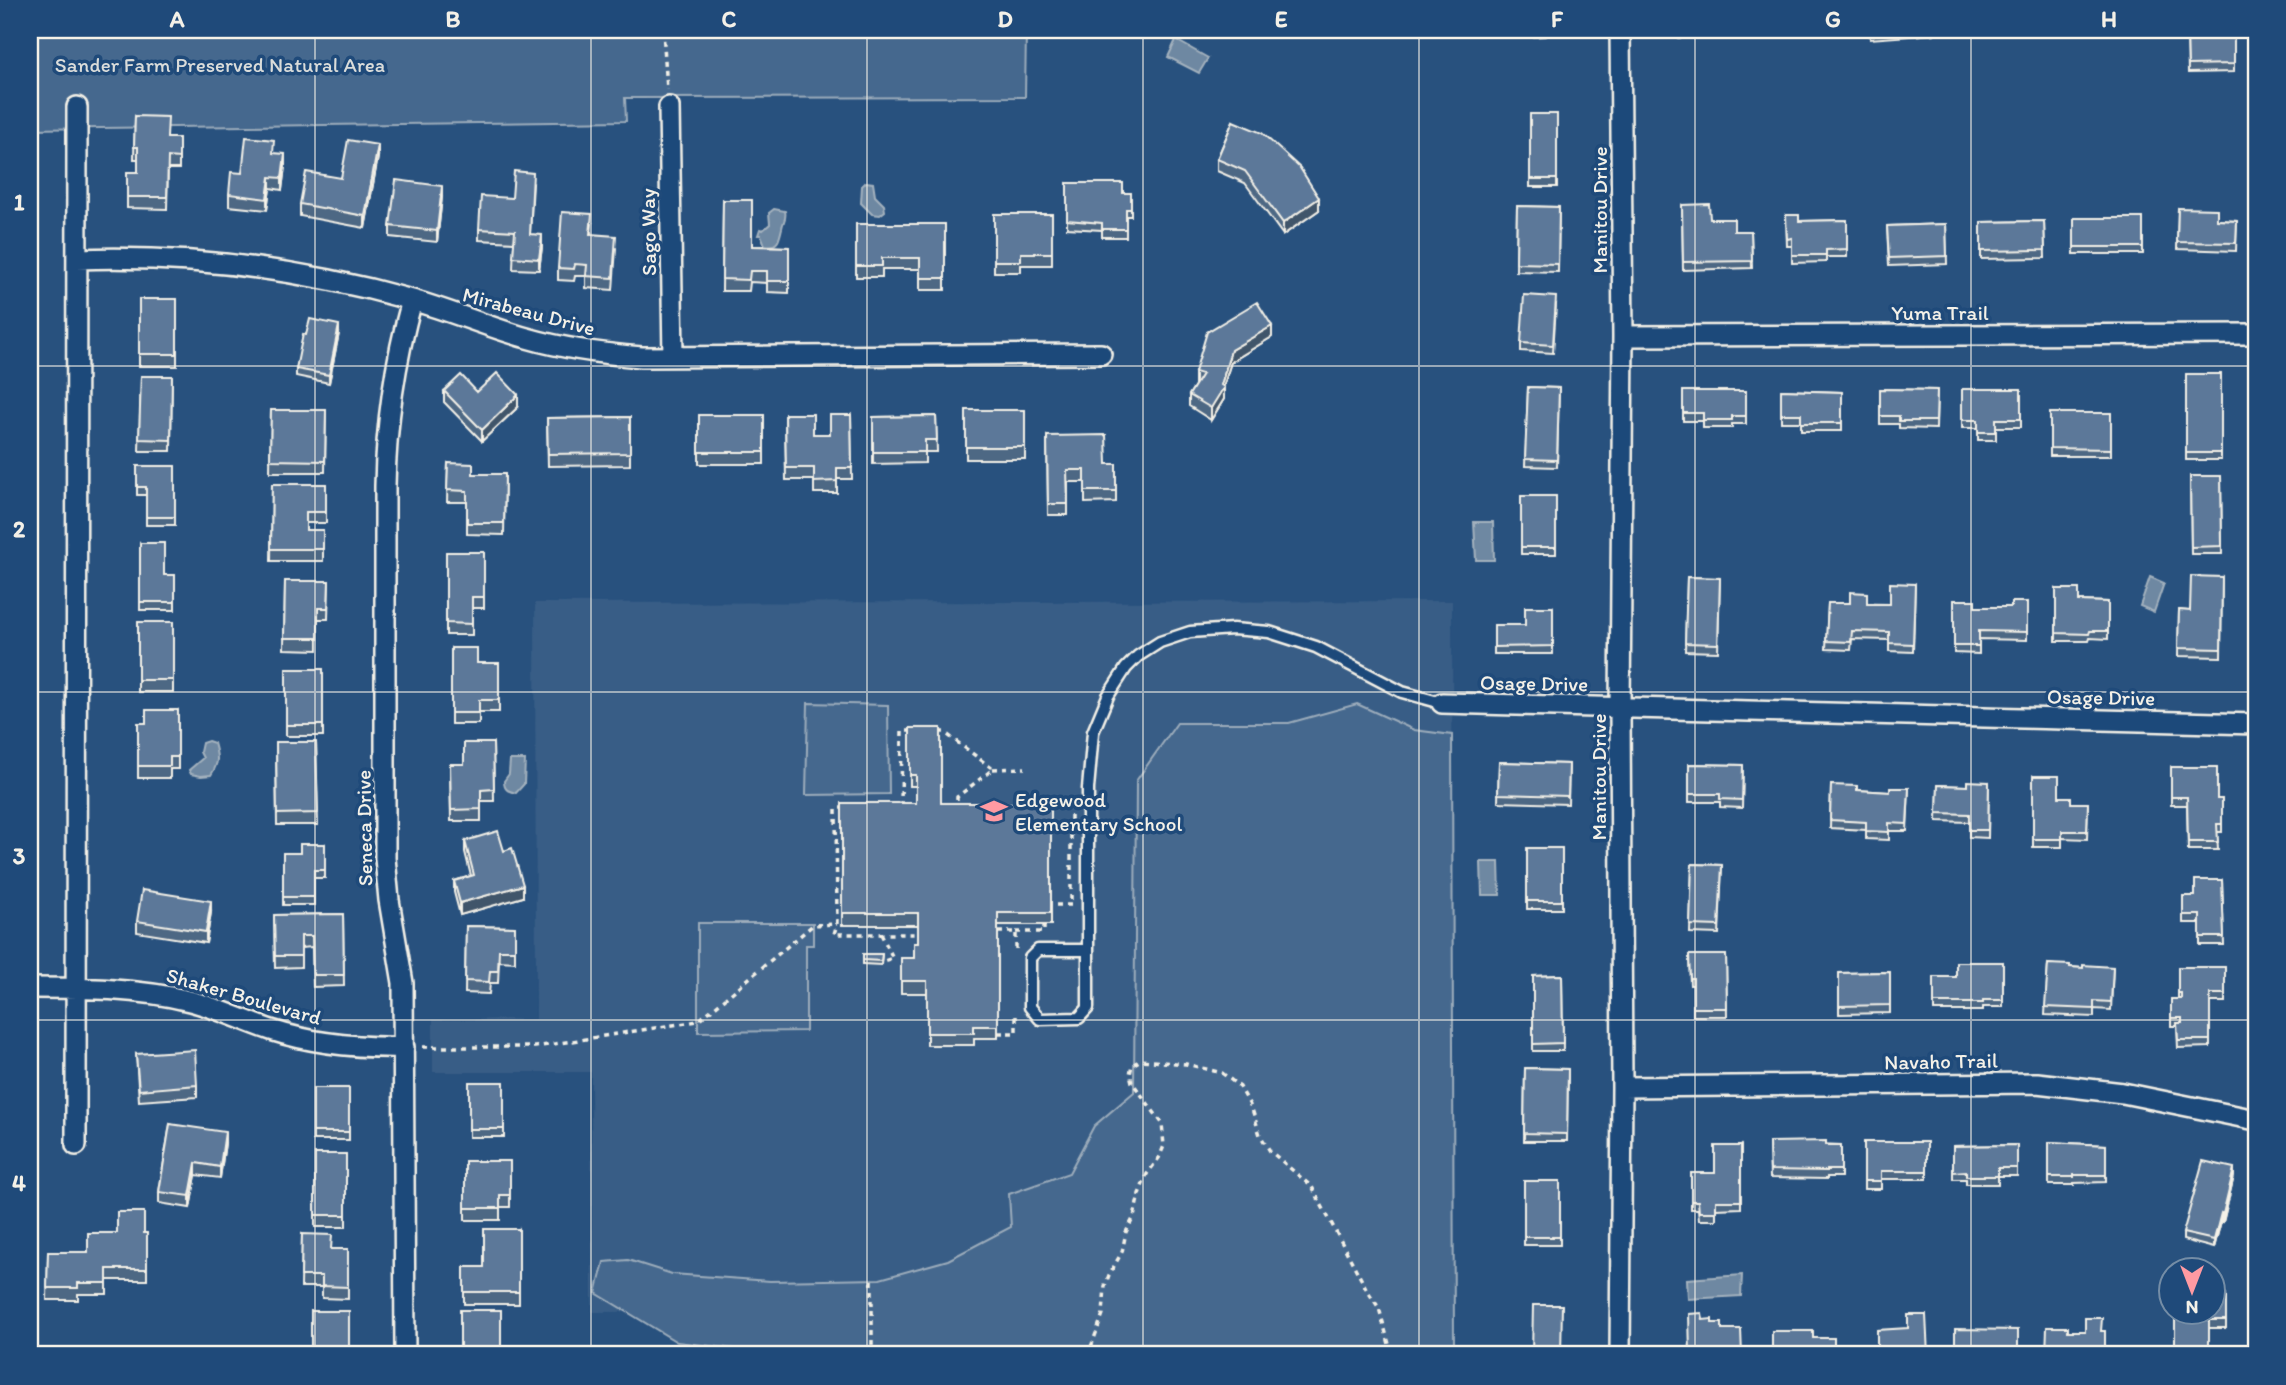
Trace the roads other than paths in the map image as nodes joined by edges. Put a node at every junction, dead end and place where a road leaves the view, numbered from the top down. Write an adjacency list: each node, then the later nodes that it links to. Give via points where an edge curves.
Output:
1 (1620, 30): 7 (street, Manitou Drive)
2 (76, 107): 4 (street)
3 (669, 107): 9 (street, Sago Way)
4 (76, 259): 5 (street, Mirabeau Drive, via 162,258 246,265 330,279); 15 (street)
5 (412, 300): 9 (street, Mirabeau Drive, via 552,345 611,355); 16 (street, Seneca Drive, via 390,397 384,486 385,858 403,983)
6 (2256, 334): 7 (street, Yuma Trail)
7 (1623, 336): 11 (street, Manitou Drive)
8 (1101, 354): 9 (street, Mirabeau Drive)
9 (673, 357)
10 (1442, 702): 11 (street, Osage Drive); 13 (lane, Osage Drive, via 1402,692 1316,647 1269,632 1190,632 1138,656 1108,696 1093,732 1088,789)
11 (1620, 708): 12 (street, Osage Drive); 17 (street, Manitou Drive)
12 (2256, 724)
13 (1088, 950): 13 (lane, Osage Drive, via 1038,950 1030,958 1030,1007 1041,1018 1079,1018 1087,1008)
14 (30, 988): 15 (street, Shaker Boulevard)
15 (76, 988): 16 (street, Shaker Boulevard, via 191,1001 321,1042); 19 (street)
16 (404, 1047): 20 (street, Seneca Drive)
17 (1622, 1087): 18 (street, Navaho Trail, via 2037,1083 2110,1090); 21 (street, Manitou Drive)
18 (2256, 1120)
19 (76, 1145)
20 (405, 1355)
21 (1620, 1355)

